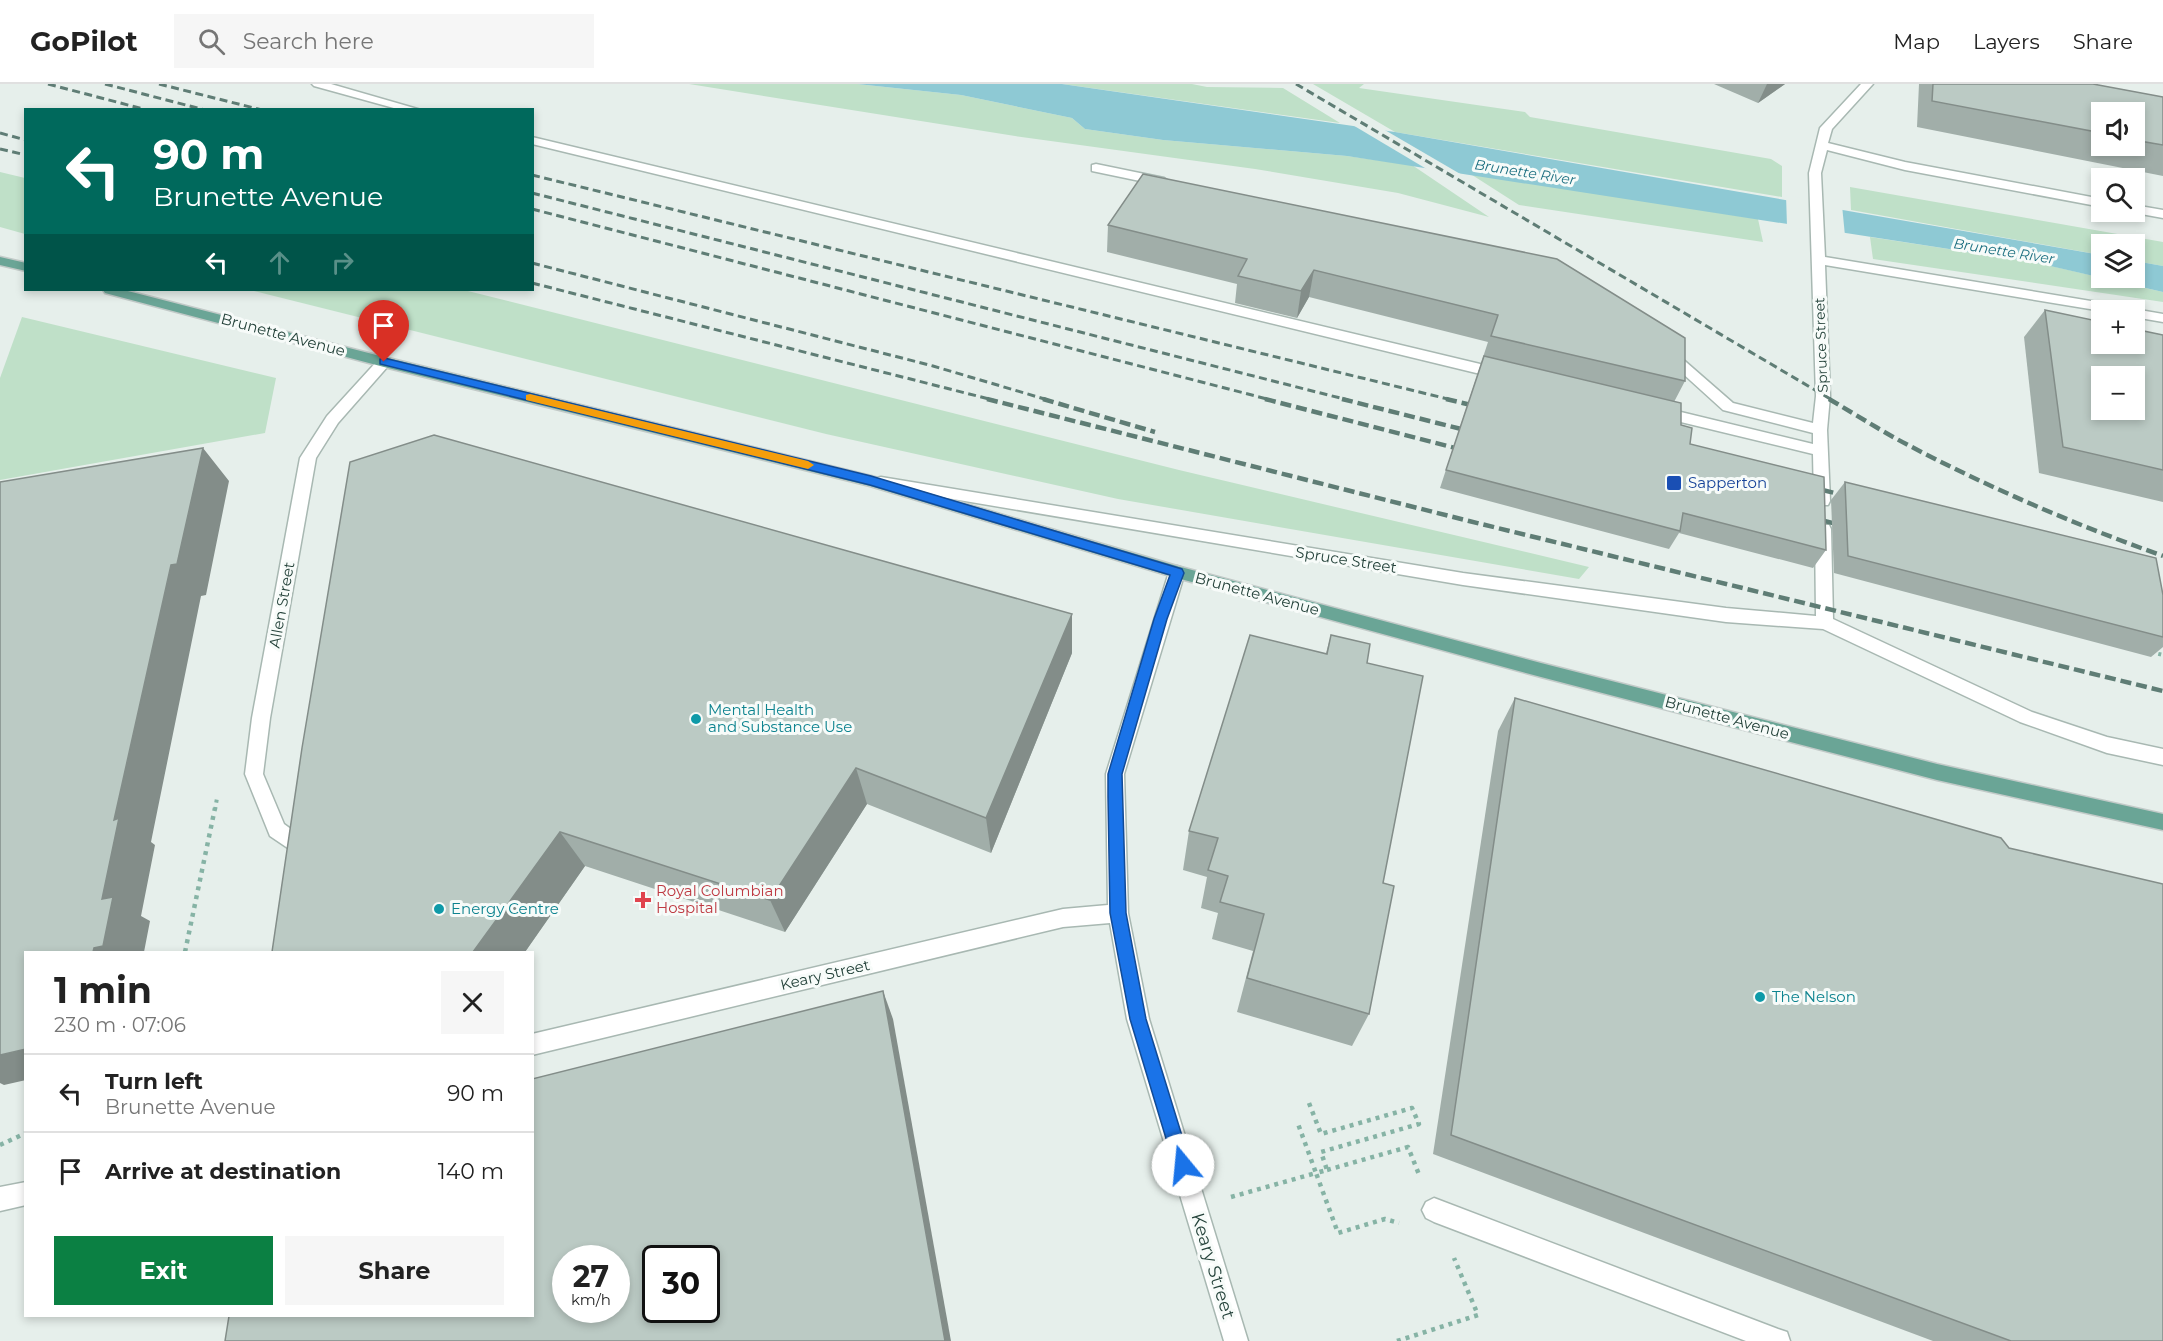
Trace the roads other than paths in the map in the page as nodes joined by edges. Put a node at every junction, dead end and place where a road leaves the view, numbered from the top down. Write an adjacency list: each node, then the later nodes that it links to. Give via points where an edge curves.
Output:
1 (318, 84): 3 (street)
2 (1867, 84): 5 (street, Spruce Street, via 1826,128)
3 (408, 108)
4 (534, 140): 20 (street)
5 (1821, 145): 8 (street, via 1905,166); 11 (street, Spruce Street, via 1815,184)
6 (1096, 168): 7 (street)
7 (1176, 185)
8 (2091, 201)
9 (2145, 211): 10 (street)
10 (2163, 214)
11 (1817, 260): 15 (street); 22 (street, Spruce Street, via 1823,396)
12 (0, 261): 13 (main road)
13 (24, 267)
14 (114, 291): 19 (main road, Brunette Avenue)
15 (2091, 305)
16 (2145, 315): 17 (street)
17 (2163, 318)
18 (1654, 345): 22 (street, via 1674,357 1728,408)
19 (384, 362): 24 (main road, Brunette Avenue); 29 (street, Allen Street, via 329,423 308,458 261,718 254,774 277,830)
20 (1520, 378)
21 (1647, 409): 23 (street)
22 (1820, 430): 23 (street, Spruce Street)
23 (1821, 451): 26 (street, Spruce Street)
24 (871, 481): 25 (main road, Brunette Avenue); 26 (street, Spruce Street, via 1463,579 1725,615)
25 (1178, 573): 28 (main road, Brunette Avenue, via 1937,772); 30 (street, Keary Street, via 1115,774)
26 (1825, 623): 27 (street, Spruce Street, via 2026,717 2107,745)
27 (2163, 757)
28 (2163, 822)
29 (309, 853)
30 (1118, 913): 31 (street, Keary Street, via 1063,918); 35 (street, Keary Street, via 1138,1019)
31 (534, 1045)
32 (24, 1193): 33 (street)
33 (0, 1199)
34 (1434, 1210): 36 (street)
35 (1236, 1341)
36 (1778, 1341)

